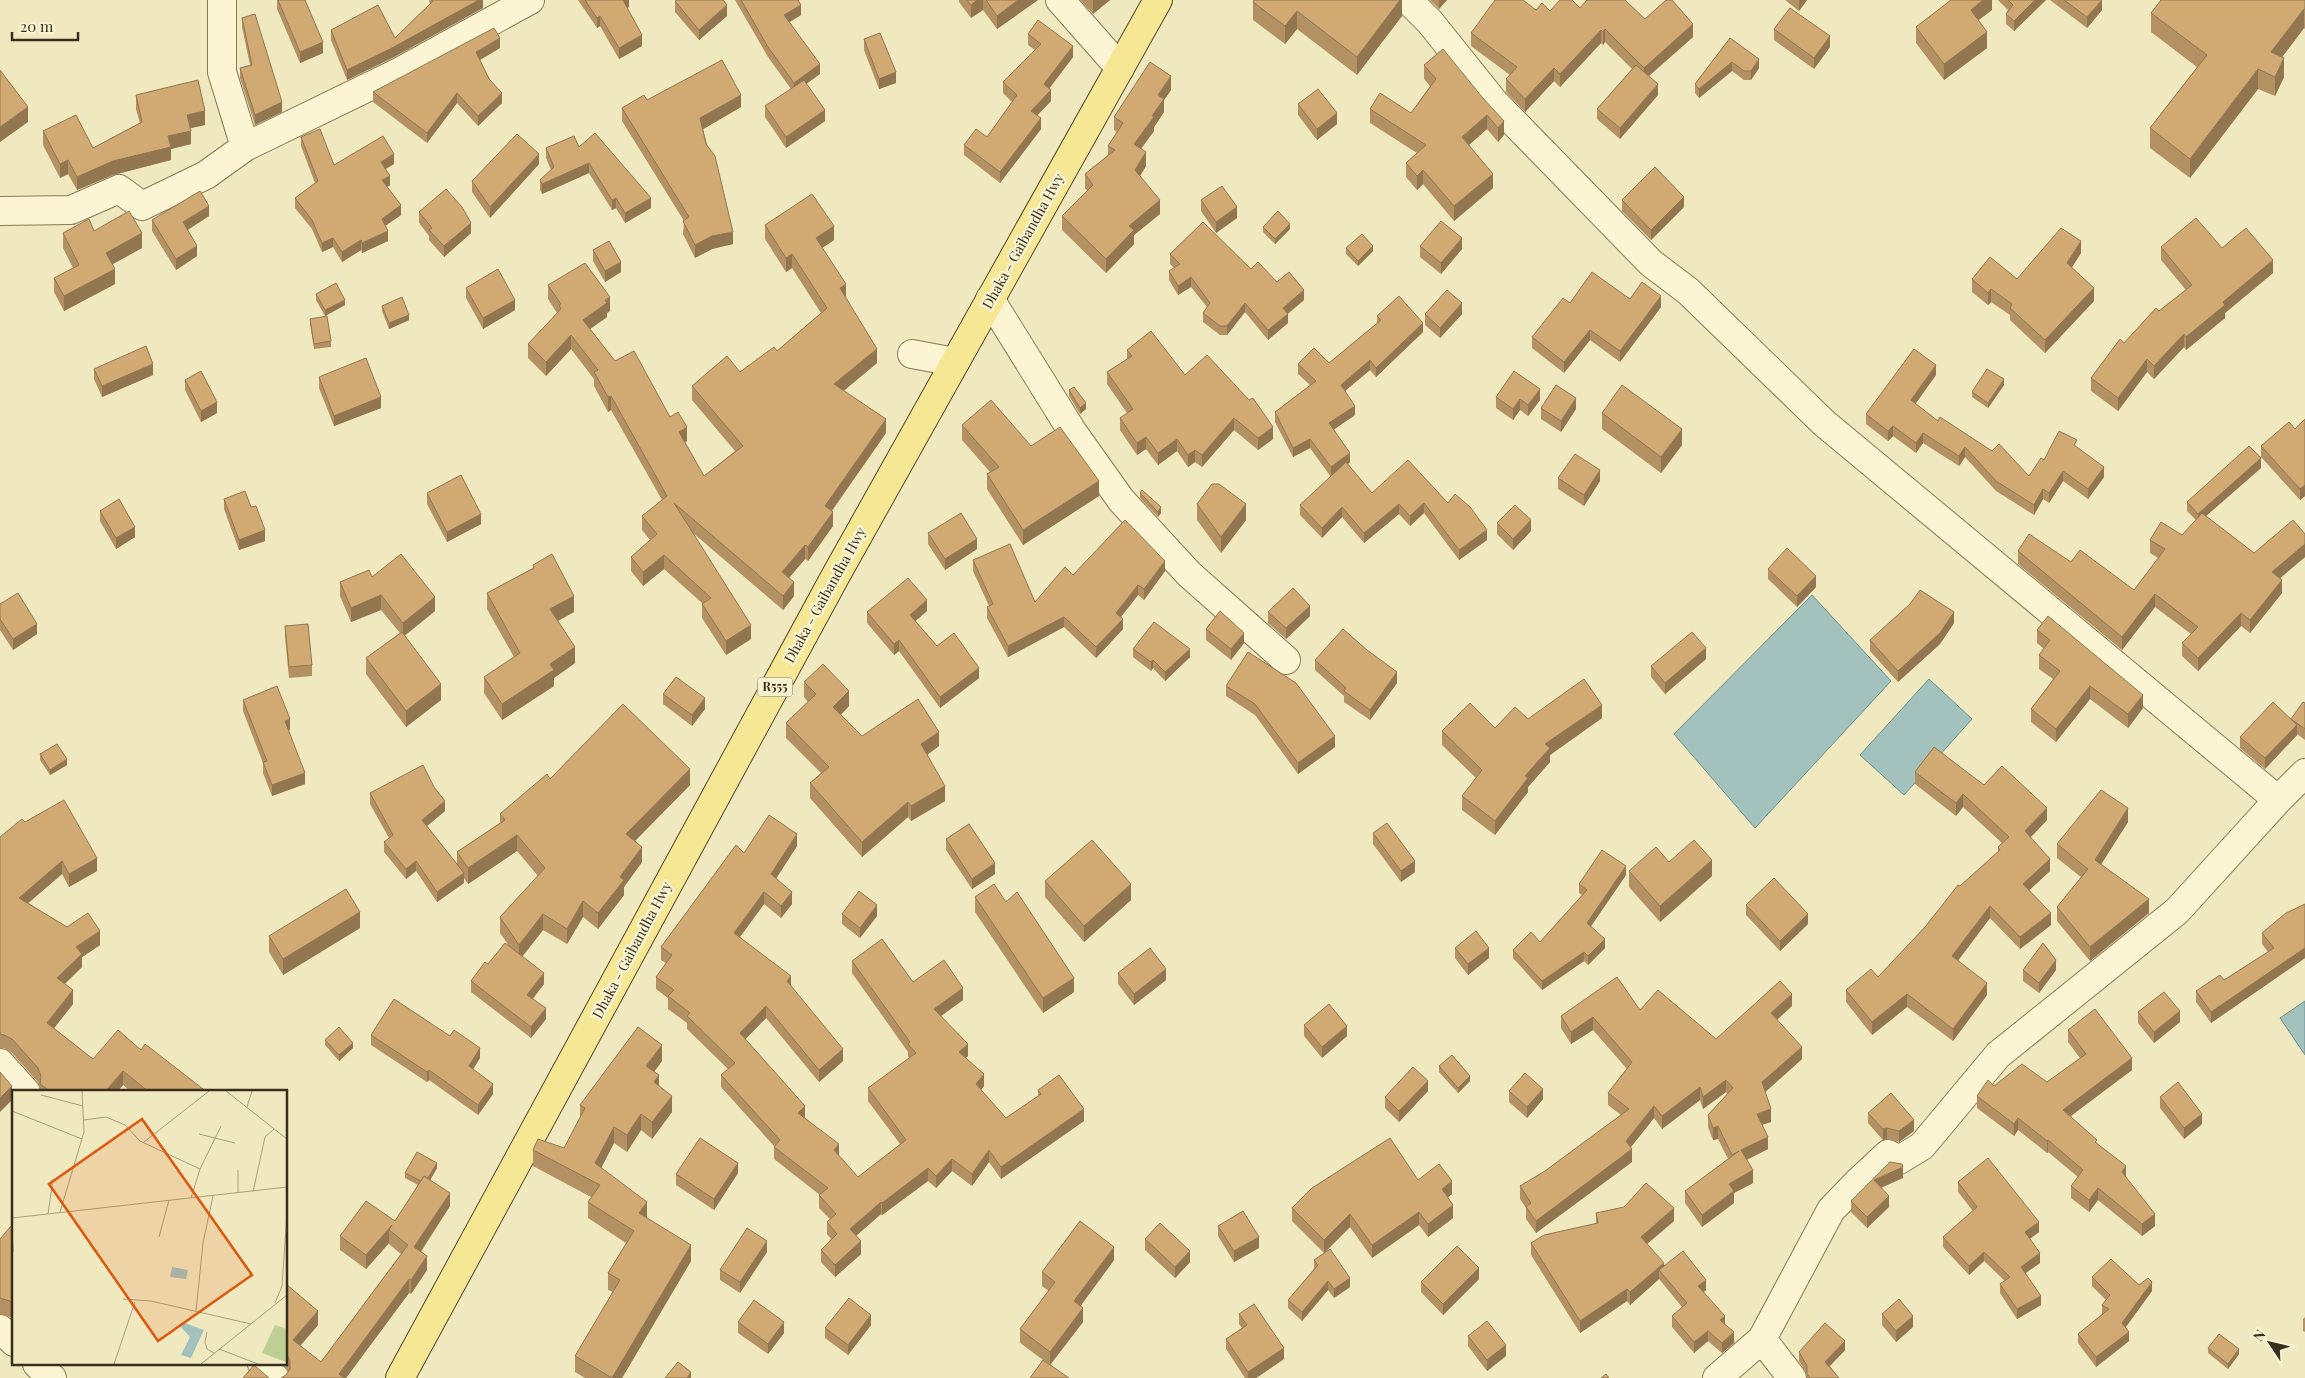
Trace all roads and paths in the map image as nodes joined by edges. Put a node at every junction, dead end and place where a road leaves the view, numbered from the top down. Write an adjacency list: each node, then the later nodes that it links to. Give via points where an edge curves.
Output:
1 (222, 0): 7 (street, via 222,72)
2 (530, 0): 7 (street, via 399,72)
3 (1060, 0): 6 (street)
4 (1158, 0): 6 (main road, Dhaka - Gaibandha Hwy / R555)
5 (1408, 0): 14 (street, via 1430,22 1494,102 1651,263 1688,291 1824,423)
6 (1120, 68): 9 (main road, Dhaka - Gaibandha Hwy / R555)
7 (245, 147): 8 (street, via 206,175 142,206 120,189 71,210)
8 (0, 211)
9 (990, 299): 11 (main road, Dhaka - Gaibandha Hwy / R555); 12 (street, via 1072,431 1121,500 1189,574)
10 (912, 354): 11 (street)
11 (955, 362): 24 (main road, Dhaka - Gaibandha Hwy / R555)
12 (1286, 660)
13 (2305, 773): 14 (street)
14 (2278, 800): 18 (street, via 2177,911 1998,1055 1922,1146 1899,1160 1888,1154 1831,1210)
15 (0, 1063): 16 (street)
16 (24, 1090)
17 (0, 1329): 19 (street)
18 (1762, 1339): 25 (street); 26 (street)
19 (12, 1340)
20 (39, 1366): 22 (street)
21 (264, 1366): 23 (street)
22 (52, 1378)
23 (275, 1378)
24 (400, 1378)
25 (1717, 1378)
26 (1792, 1378)

